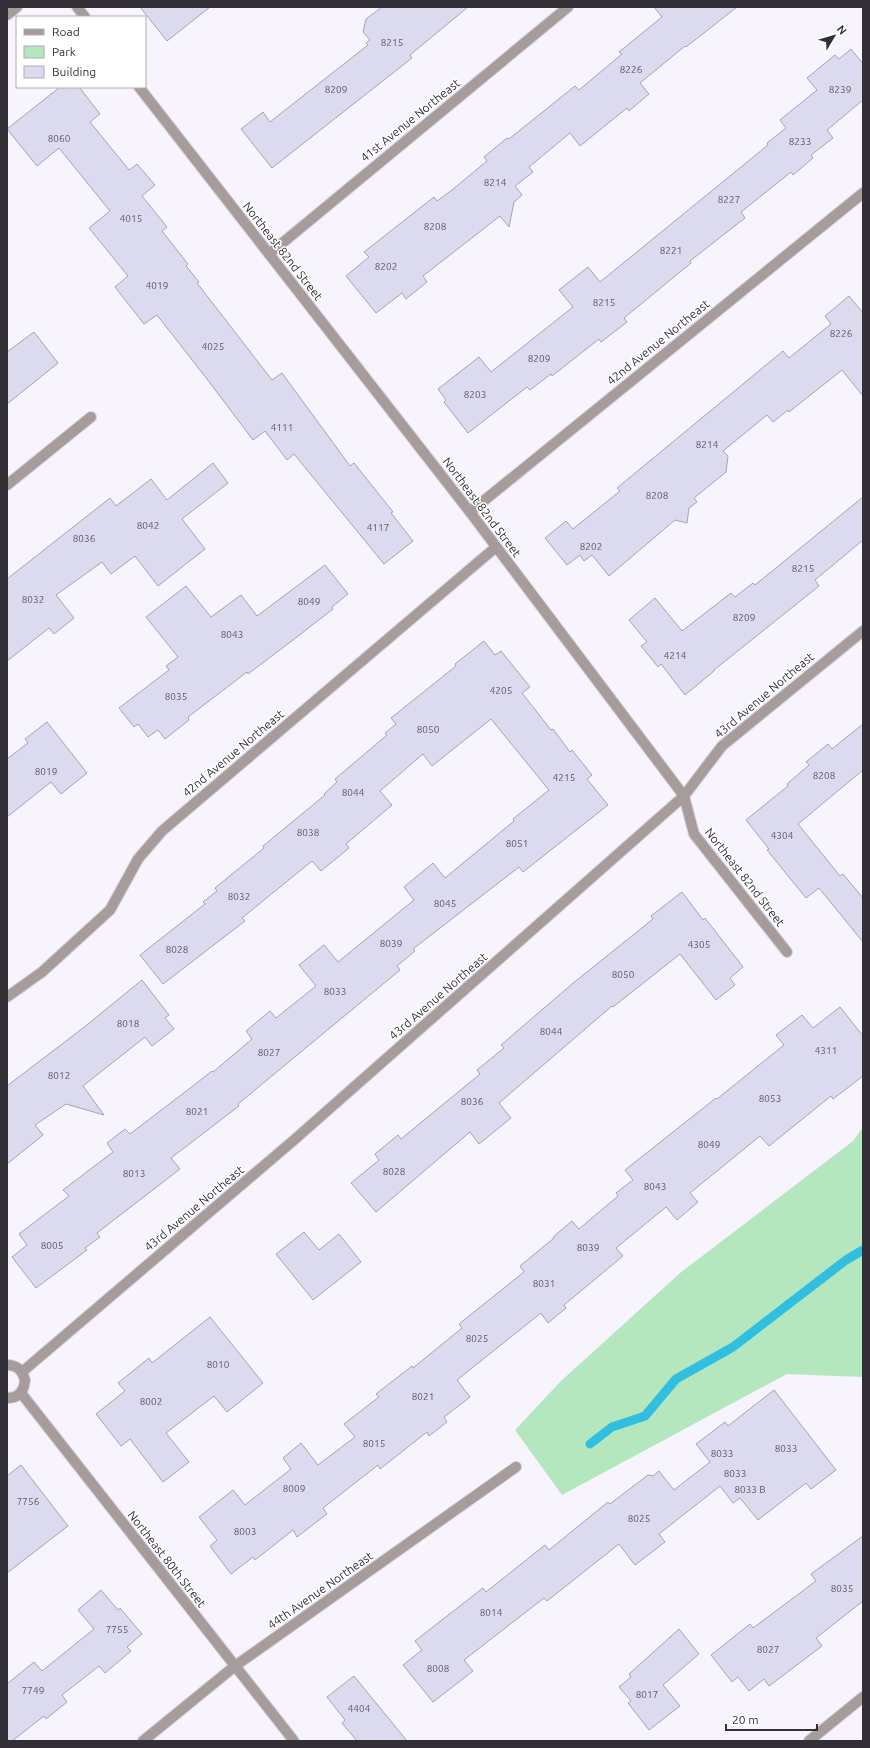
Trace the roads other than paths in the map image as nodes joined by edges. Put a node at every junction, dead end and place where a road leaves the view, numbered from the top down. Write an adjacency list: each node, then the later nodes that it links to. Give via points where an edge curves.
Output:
1 (17, 7): 4 (street)
2 (77, 7): 5 (street)
3 (568, 7): 8 (street, 41st Avenue Northeast)
4 (7, 15)
5 (84, 16)
6 (140, 88): 8 (street, Northeast 82nd Street)
7 (863, 193): 11 (street, 42nd Avenue Northeast)
8 (268, 254): 11 (street, Northeast 82nd Street)
9 (91, 417): 10 (street)
10 (7, 485)
11 (470, 512): 12 (street, Northeast 82nd Street)
12 (496, 547): 14 (street, Northeast 82nd Street); 16 (street, 42nd Avenue Northeast, via 162,831 138,859 110,910 42,972)
13 (863, 631): 14 (street, 43rd Avenue Northeast, via 722,746)
14 (684, 796): 15 (street, Northeast 82nd Street, via 694,834); 18 (street, 43rd Avenue Northeast, via 294,1140)
15 (788, 952)
16 (7, 997)
17 (7, 1365): 18 (street, via 15,1366)
18 (22, 1372): 19 (street, via 25,1386)
19 (20, 1393): 20 (street, via 13,1398); 22 (street, Northeast 80th Street)
20 (7, 1398)
21 (516, 1467): 22 (street, 44th Avenue Northeast)
22 (235, 1666): 24 (street, 44th Avenue Northeast); 25 (street, Northeast 80th Street)
23 (863, 1697): 26 (street)
24 (143, 1741)
25 (294, 1741)
26 (809, 1741)

